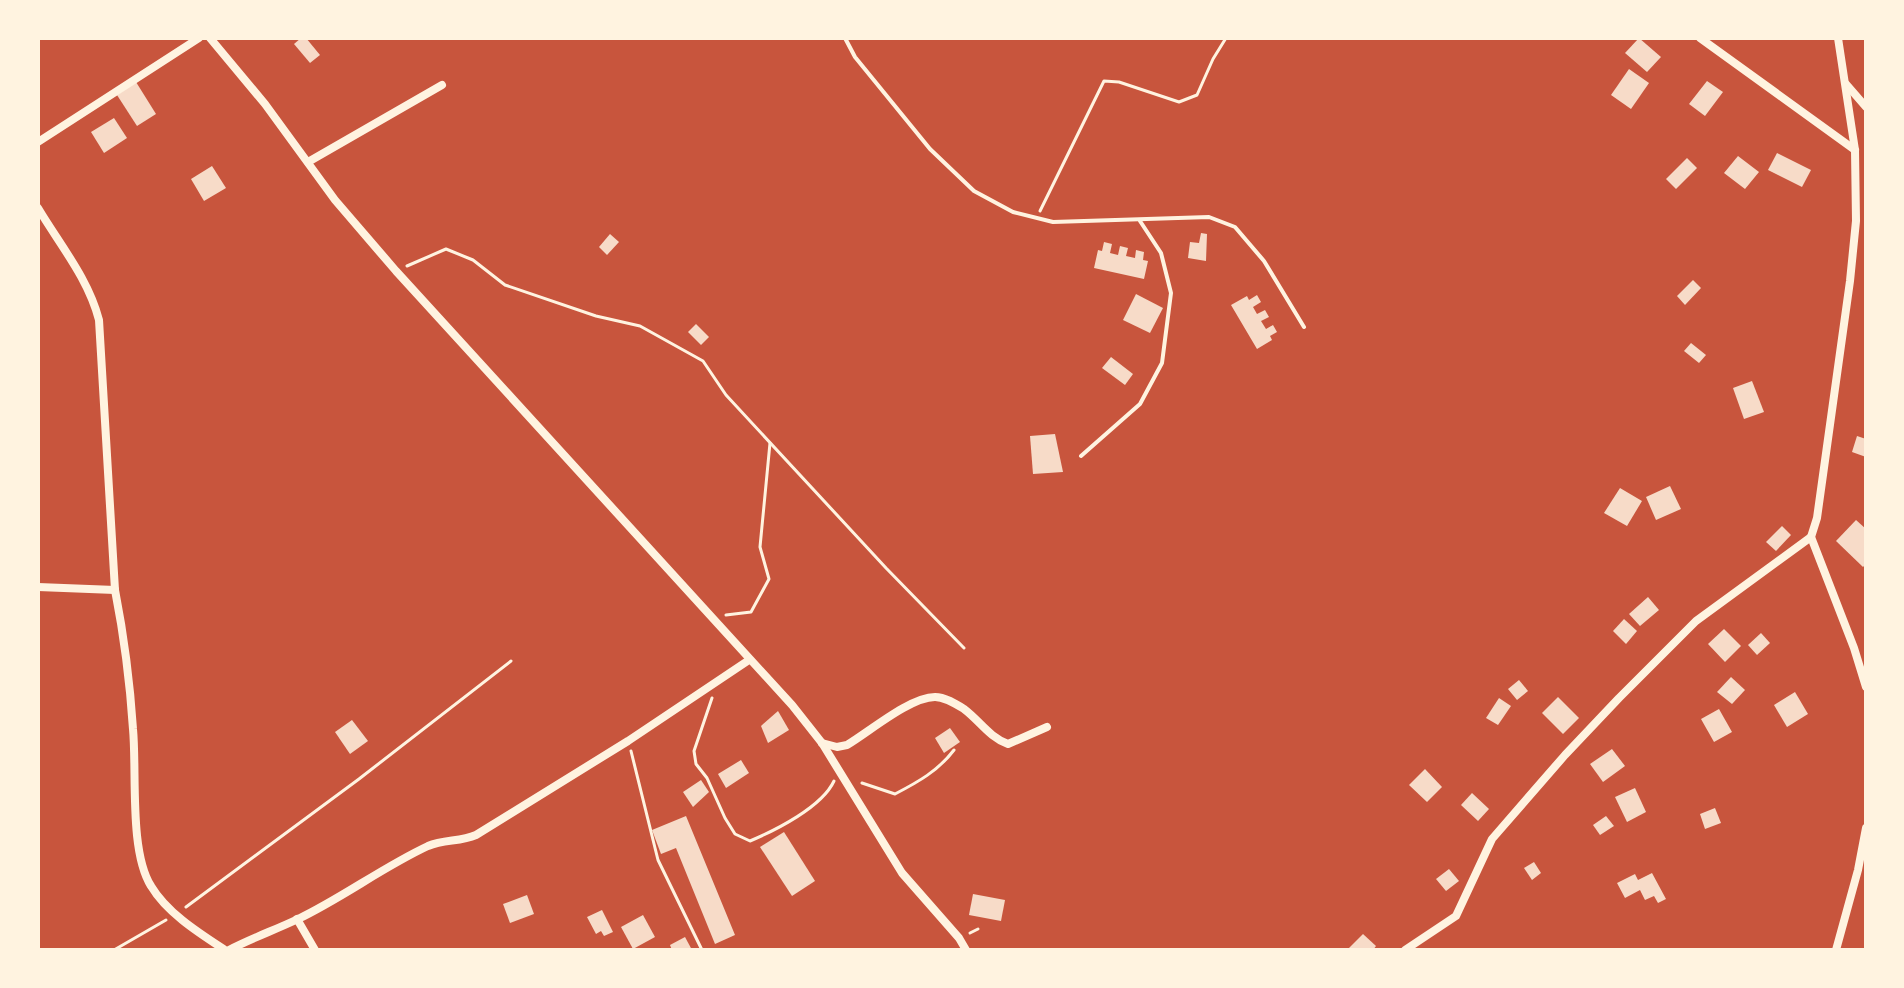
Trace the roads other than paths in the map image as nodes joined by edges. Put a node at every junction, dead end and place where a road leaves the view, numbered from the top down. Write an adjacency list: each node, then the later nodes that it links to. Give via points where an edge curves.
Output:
1 (199, 38): 9 (street)
2 (210, 38): 11 (street)
3 (845, 38): 13 (lane, via 930,149 974,191 1013,212 1053,222)
4 (1700, 38): 10 (street)
5 (1838, 38): 6 (street)
6 (1845, 83): 8 (street); 10 (street)
7 (442, 85): 11 (street)
8 (1866, 107)
9 (38, 142)
10 (1855, 150): 16 (street, via 1850,281)
11 (308, 162): 19 (street, via 396,271)
12 (38, 208): 18 (street, via 84,281 99,320)
13 (1140, 221): 14 (lane, via 1209,217 1235,227 1264,261); 15 (lane, via 1161,253 1171,293 1162,363 1140,404)
14 (1304, 327)
15 (1081, 456)
16 (1811, 537): 20 (street); 28 (street, via 1696,621 1619,698 1492,839 1456,916)
17 (38, 587): 18 (street)
18 (115, 590): 25 (street, via 133,729 142,865 160,899)
19 (749, 660): 22 (street); 24 (street, via 476,835 427,847)
20 (1866, 687)
21 (1047, 727): 22 (street, via 1008,744 995,739 966,711 933,697 917,701 847,745)
22 (822, 743): 27 (street, via 902,873)
23 (1866, 828): 29 (street)
24 (297, 919): 25 (street); 26 (street)
25 (227, 950)
26 (315, 950)
27 (966, 950)
28 (1405, 950)
29 (1836, 950)

